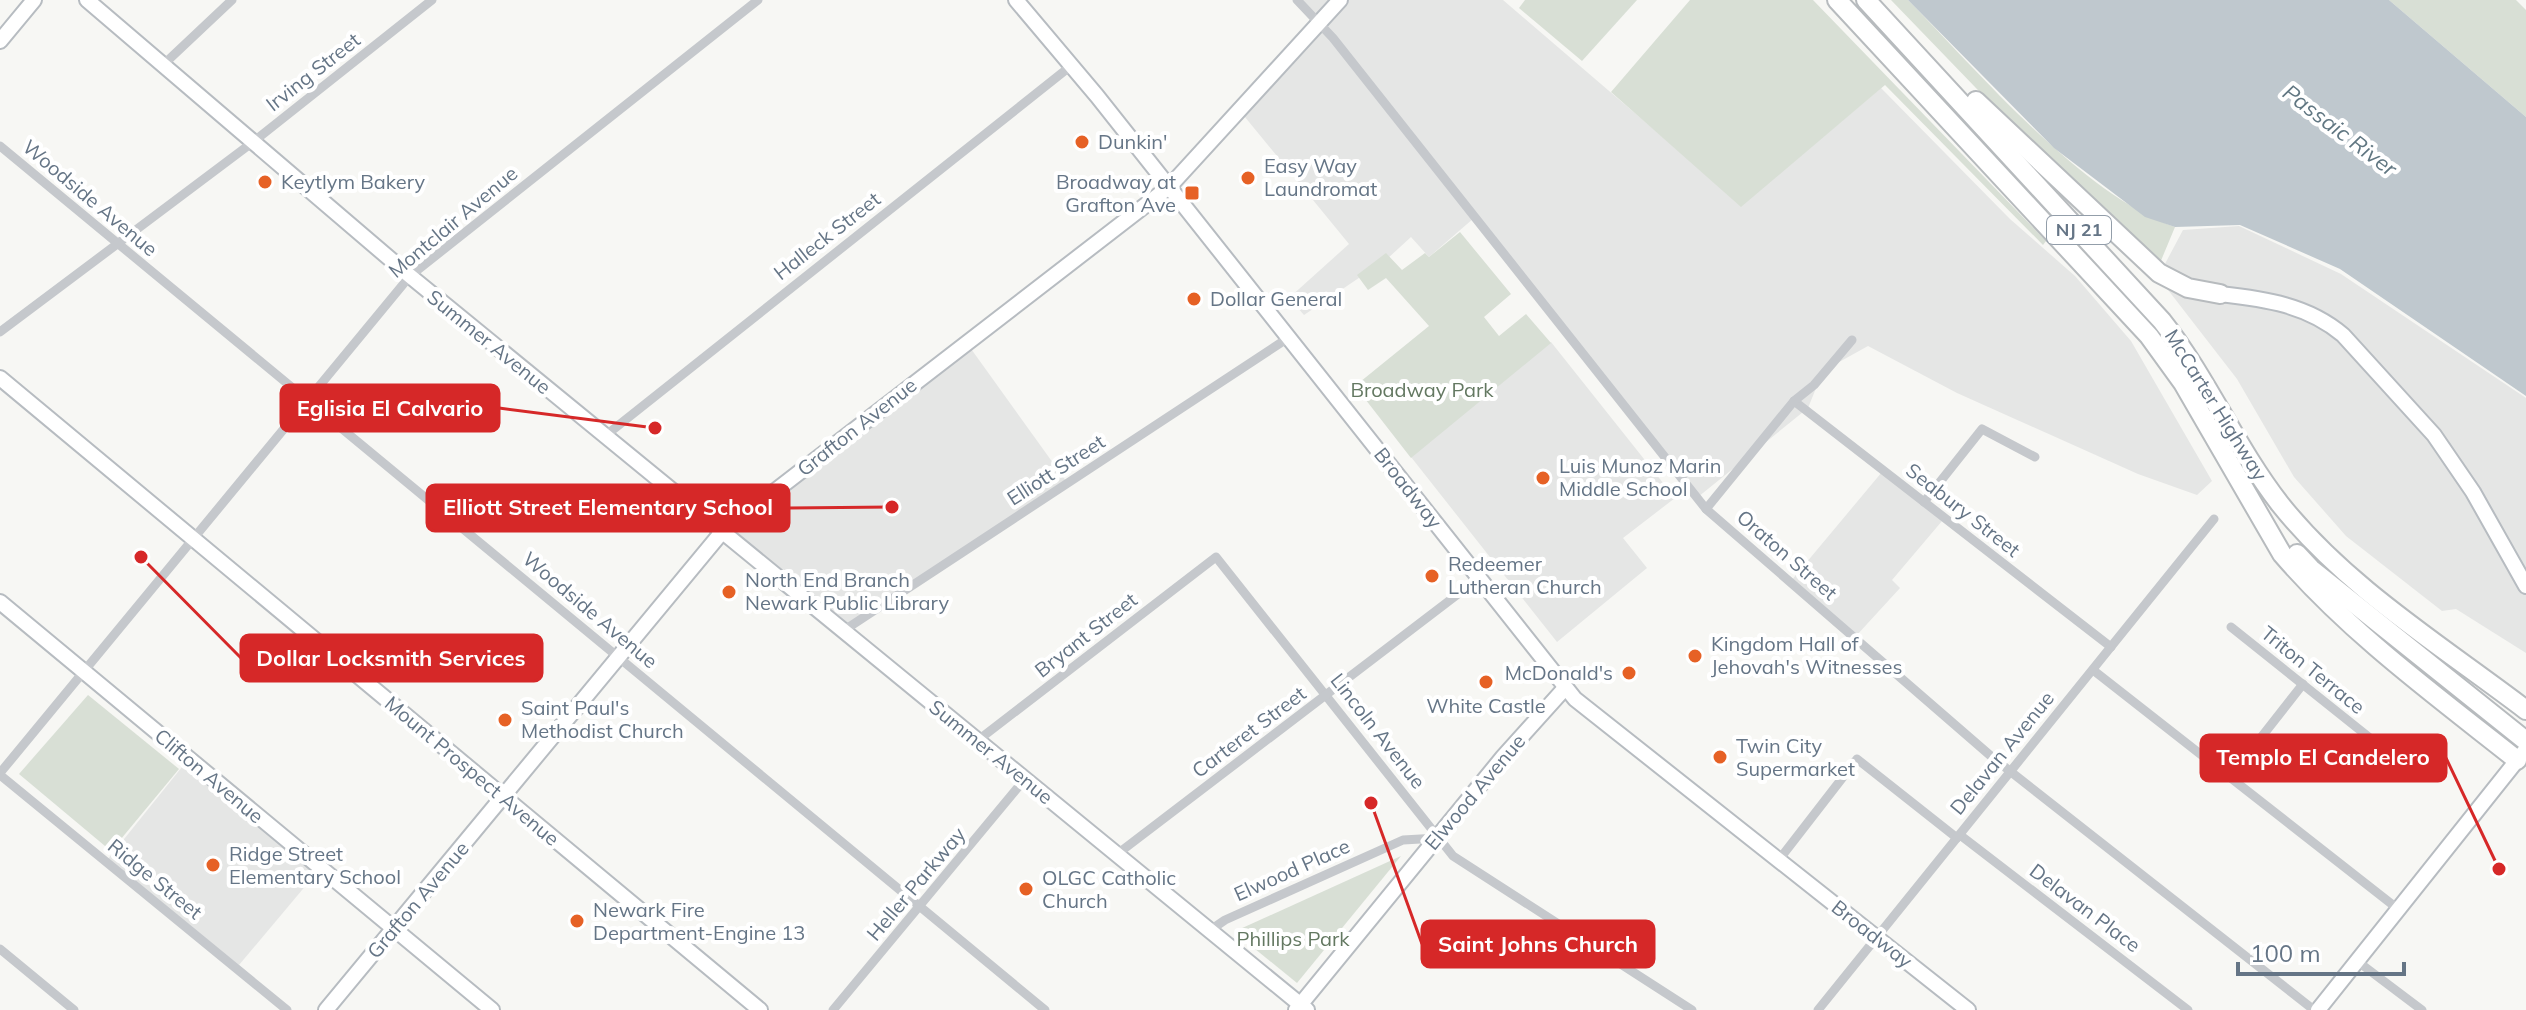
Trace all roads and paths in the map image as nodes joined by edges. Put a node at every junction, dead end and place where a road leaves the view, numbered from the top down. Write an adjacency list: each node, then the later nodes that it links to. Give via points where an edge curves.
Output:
1 (34, 0): 12 (street)
2 (87, 0): 13 (street, Summer Avenue)
3 (232, 0): 13 (street)
4 (432, 0): 15 (street, Irving Street)
5 (758, 0): 19 (street, Montclair Avenue)
6 (1016, 0): 14 (street, Broadway)
7 (1297, 0): 11 (street, Oraton Street)
8 (1340, 0): 11 (street, Grafton Avenue)
9 (1837, 0): 30 (highway, NJ 21, via 2149,336)
10 (1868, 0): 20 (highway, via 2147,263 2188,288); 48 (highway, McCarter Highway / NJ 21, via 2162,321 2200,372 2264,482 2302,530 2371,592)
11 (1320, 22): 17 (street, Grafton Avenue); 31 (street, Oraton Street)
12 (0, 41)
13 (163, 65): 15 (street, Summer Avenue)
14 (1072, 65): 17 (street, Broadway); 27 (street, Halleck Street)
15 (253, 142): 18 (street, Irving Street); 19 (street, Summer Avenue)
16 (0, 146): 18 (street, Woodside Avenue)
17 (1169, 187): 22 (street, Broadway); 33 (street, Grafton Avenue)
18 (118, 244): 21 (street, Irving Street); 25 (street, Woodside Avenue)
19 (410, 276): 25 (street, Montclair Avenue); 27 (street, Summer Avenue)
20 (2220, 294): 37 (street, via 2296,308 2343,335 2434,435)
21 (0, 332)
22 (1288, 338): 36 (street, Broadway); 40 (street, Elliott Street)
23 (1852, 340): 26 (street)
24 (0, 378): 34 (street, Mount Prospect Avenue)
25 (308, 401): 34 (street, Montclair Avenue); 42 (street, Woodside Avenue)
26 (1794, 401): 29 (street, Seabury Street); 31 (street)
27 (605, 436): 33 (street, Summer Avenue)
28 (2035, 457): 29 (street, via 1982,429)
29 (1924, 502): 41 (street, Seabury Street)
30 (2257, 506): 50 (highway, McCarter Highway / NJ 21, via 2311,569); 50 (highway, via 2282,554 2346,621)
31 (1706, 509): 52 (street, Oraton Street)
32 (2214, 519): 41 (street, Delavan Avenue)
33 (722, 532): 40 (street, Summer Avenue); 42 (street, Grafton Avenue)
34 (192, 539): 44 (street, Montclair Avenue); 56 (street, Mount Prospect Avenue)
35 (1216, 557): 47 (street, Lincoln Avenue); 49 (street, Bryant Street)
36 (1479, 578): 46 (street, Broadway); 47 (street, Carteret Street)
37 (2526, 586)
38 (0, 602): 44 (street, Clifton Avenue)
39 (2231, 627): 45 (street, Triton Terrace)
40 (843, 631): 49 (street, Summer Avenue)
41 (2111, 647): 43 (street, Delavan Avenue)
42 (619, 658): 56 (street, Grafton Avenue); 61 (street, Woodside Avenue)
43 (2093, 670): 52 (street, Delavan Avenue); 54 (street)
44 (83, 672): 53 (street, Montclair Avenue); 63 (street, Clifton Avenue)
45 (2303, 684): 51 (street, Triton Terrace); 54 (street)
46 (1565, 688): 58 (street, Elwood Avenue); 60 (street, Broadway)
47 (1327, 696): 58 (street, Lincoln Avenue); 59 (street, Carteret Street)
48 (2526, 710)
49 (977, 741): 55 (street, Summer Avenue)
50 (2522, 750): 62 (street)
51 (2410, 770)
52 (2010, 772): 57 (street, Delavan Avenue); 80 (street, Oraton Street)
53 (0, 774): 70 (street, Ridge Street)
54 (2230, 777): 62 (street)
55 (1024, 780): 59 (street, Summer Avenue); 61 (street, Heller Parkway)
56 (504, 797): 63 (street, Grafton Avenue); 73 (street, Mount Prospect Avenue)
57 (1958, 836): 60 (street, Delavan Place, via 1857,759); 65 (street, Delavan Avenue); 79 (street, Delavan Place)
58 (1438, 838): 64 (street, Elwood Place, via 1403,840); 68 (street, Elwood Avenue); 76 (street, Lincoln Avenue, via 1459,860)
59 (1116, 855): 64 (street, Summer Avenue)
60 (1778, 861): 65 (street, Broadway)
61 (921, 908): 74 (street, Heller Parkway); 75 (street, Woodside Avenue)
62 (2398, 909): 67 (street)
63 (395, 929): 71 (street, Grafton Avenue); 72 (street, Clifton Avenue)
64 (1209, 931): 68 (street, Summer Avenue)
65 (1877, 938): 77 (street, Delavan Avenue); 78 (street, Broadway)
66 (0, 949): 69 (street)
67 (2357, 961): 80 (street); 81 (street)
68 (1301, 1008)
69 (74, 1010)
70 (287, 1010)
71 (326, 1010)
72 (492, 1010)
73 (760, 1010)
74 (833, 1010)
75 (1045, 1010)
76 (1692, 1010)
77 (1818, 1010)
78 (1968, 1010)
79 (2188, 1010)
80 (2316, 1010)
81 (2422, 1010)

